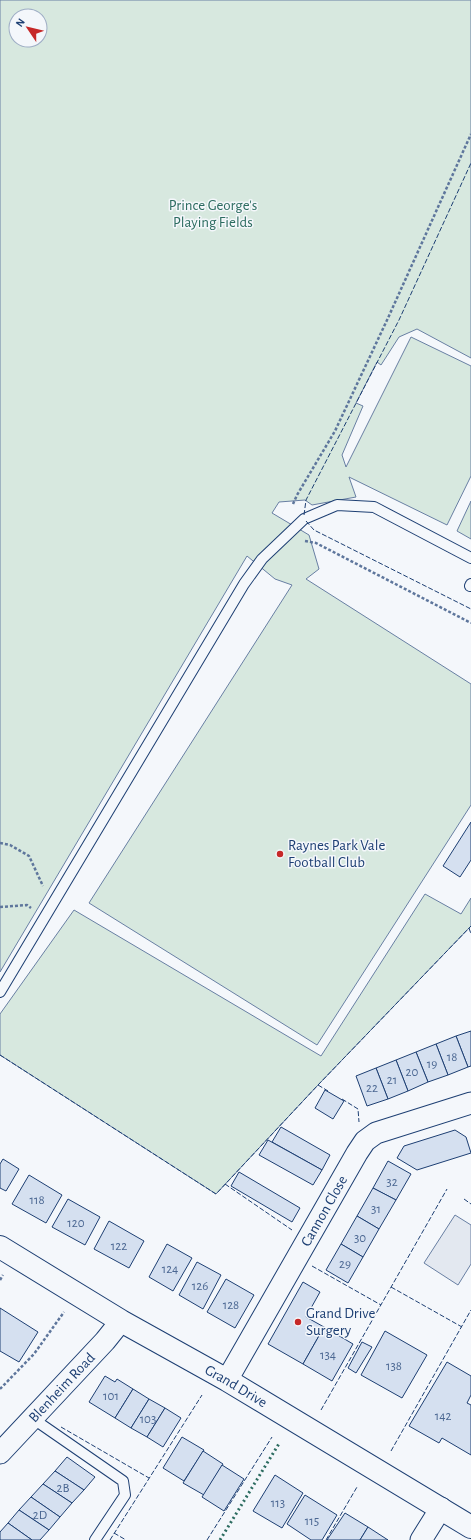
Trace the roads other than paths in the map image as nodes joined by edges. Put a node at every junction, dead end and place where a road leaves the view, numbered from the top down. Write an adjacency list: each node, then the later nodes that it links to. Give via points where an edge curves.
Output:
1 (471, 558): 2 (lane, via 374,507 337,504 304,519 281,540 262,559 244,584)
2 (0, 992)
3 (471, 1103): 6 (street, Cannon Close, via 376,1133 365,1141)
4 (0, 1247): 5 (main road, Grand Drive)
5 (121, 1321): 6 (main road, Grand Drive); 7 (street, Blenheim Road)
6 (227, 1380): 9 (main road, Grand Drive)
7 (32, 1418): 8 (street, Blenheim Road); 11 (lane, via 124,1481 125,1495)
8 (0, 1453)
9 (441, 1508): 10 (main road, Grand Drive); 12 (street)
10 (471, 1527)
11 (95, 1540)
12 (421, 1540)

